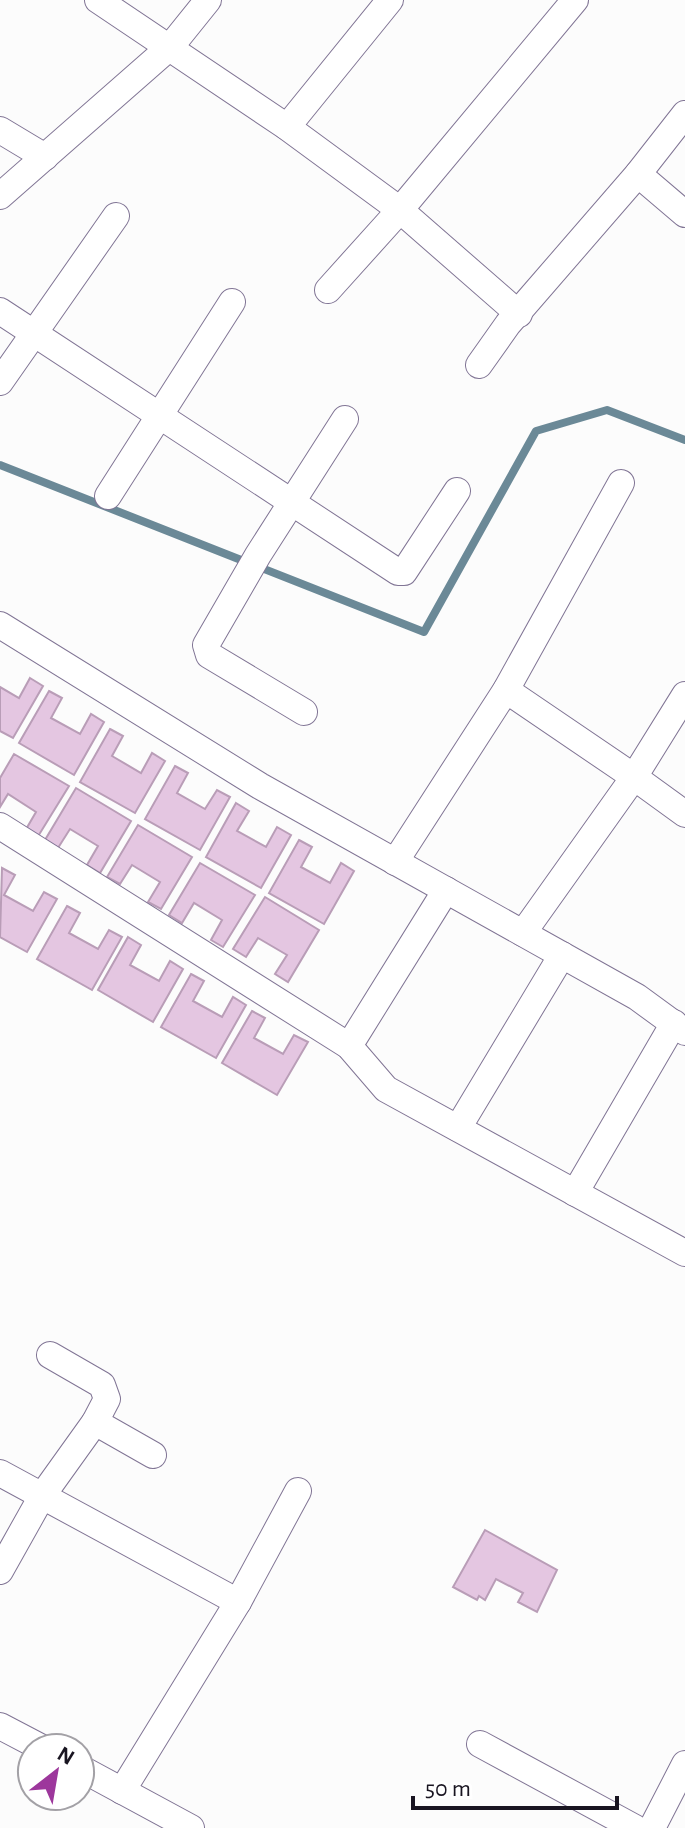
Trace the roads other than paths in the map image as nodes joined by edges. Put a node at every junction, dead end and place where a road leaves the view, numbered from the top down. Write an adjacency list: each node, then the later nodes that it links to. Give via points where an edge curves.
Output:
1 (98, 0): 5 (street)
2 (208, 0): 5 (street)
3 (390, 0): 7 (street)
4 (575, 0): 12 (street)
5 (171, 46): 7 (street); 9 (street)
6 (685, 114): 10 (street)
7 (287, 127): 12 (street)
8 (0, 130): 9 (street)
9 (45, 157): 11 (street)
10 (638, 174): 13 (street); 18 (street)
11 (0, 196)
12 (400, 210): 15 (street); 18 (street)
13 (685, 214)
14 (116, 216): 19 (street)
15 (328, 290)
16 (232, 302): 22 (street)
17 (0, 311): 19 (street)
18 (519, 314): 20 (street)
19 (33, 333): 21 (street); 22 (street)
20 (479, 365)
21 (0, 382)
22 (159, 416): 26 (street); 27 (street)
23 (345, 419): 27 (street)
24 (621, 483): 29 (street)
25 (457, 491): 27 (street, via 404,572)
26 (108, 496)
27 (291, 502): 31 (street, via 206,645 209,655)
28 (0, 625): 35 (street, via 260,786)
29 (506, 690): 32 (street); 35 (street)
30 (685, 695): 32 (street)
31 (304, 712)
32 (634, 777): 33 (street); 37 (street)
33 (685, 814)
34 (0, 826): 40 (street)
35 (395, 862): 36 (street)
36 (446, 890): 37 (street); 40 (street)
37 (523, 933): 38 (street)
38 (562, 955): 39 (street, via 637,997); 41 (street)
39 (679, 1028): 42 (street)
40 (349, 1046): 41 (street, via 386,1089)
41 (458, 1128): 42 (street)
42 (575, 1193): 43 (street)
43 (685, 1253)
44 (50, 1355): 45 (street, via 102,1385 107,1399)
45 (95, 1422): 46 (street); 49 (street)
46 (153, 1455)
47 (0, 1473): 49 (street)
48 (298, 1491): 51 (street)
49 (42, 1496): 50 (street); 51 (street)
50 (0, 1571)
51 (238, 1602): 55 (street)
52 (480, 1744): 57 (street)
53 (685, 1764): 58 (street)
54 (96, 1777): 55 (street)
55 (122, 1791): 56 (street)
56 (191, 1828)
57 (635, 1828)
58 (652, 1828)

